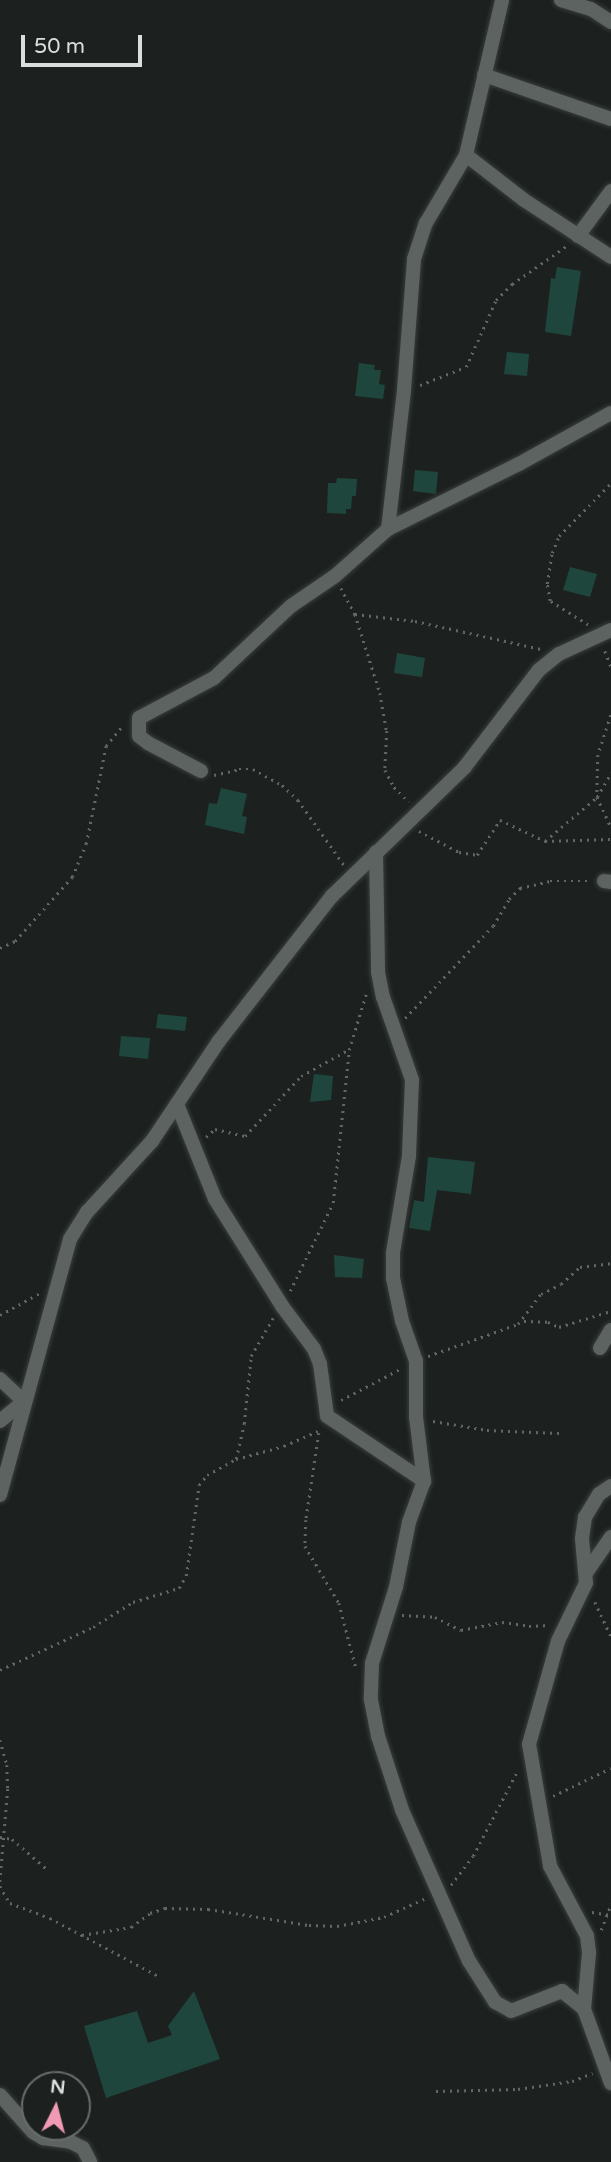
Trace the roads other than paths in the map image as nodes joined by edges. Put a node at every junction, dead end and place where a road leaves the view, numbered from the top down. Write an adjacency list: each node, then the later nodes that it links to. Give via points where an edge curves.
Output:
1 (502, 0): 4 (street)
2 (561, 0): 3 (street, via 591,9)
3 (611, 22)
4 (484, 75): 5 (street); 6 (street)
5 (611, 119)
6 (466, 155): 8 (street); 11 (street, via 426,223 414,259)
7 (611, 191): 8 (street)
8 (578, 236): 9 (street)
9 (611, 257)
10 (611, 413): 11 (street)
11 (388, 529): 13 (street, via 335,576 291,606 214,678 139,718 139,736)
12 (605, 633): 14 (street, via 559,654 524,687 464,768)
13 (201, 771)
14 (376, 852): 15 (street, via 352,874 219,1041); 21 (street, via 378,972 412,1080 409,1156 393,1278 416,1361 416,1417)
15 (177, 1104): 19 (street, via 70,1239); 21 (street, via 215,1199 282,1307 314,1349 320,1364 325,1421)
16 (611, 1330): 17 (street)
17 (600, 1348)
18 (0, 1379): 19 (street)
19 (24, 1401): 20 (street); 23 (street)
20 (0, 1421)
21 (424, 1481): 26 (street, via 372,1663 371,1700 378,1735 402,1810 439,1894 469,1961 499,2006 511,2011 562,1991)
22 (611, 1486): 25 (street, via 599,1494 585,1517)
23 (0, 1495)
24 (611, 1537): 25 (street)
25 (586, 1578): 26 (street, via 566,1622 528,1744 550,1866 589,1945)
26 (584, 2009): 27 (street)
27 (611, 2083)
28 (0, 2095): 29 (street, via 33,2132 83,2148)
29 (90, 2162)

